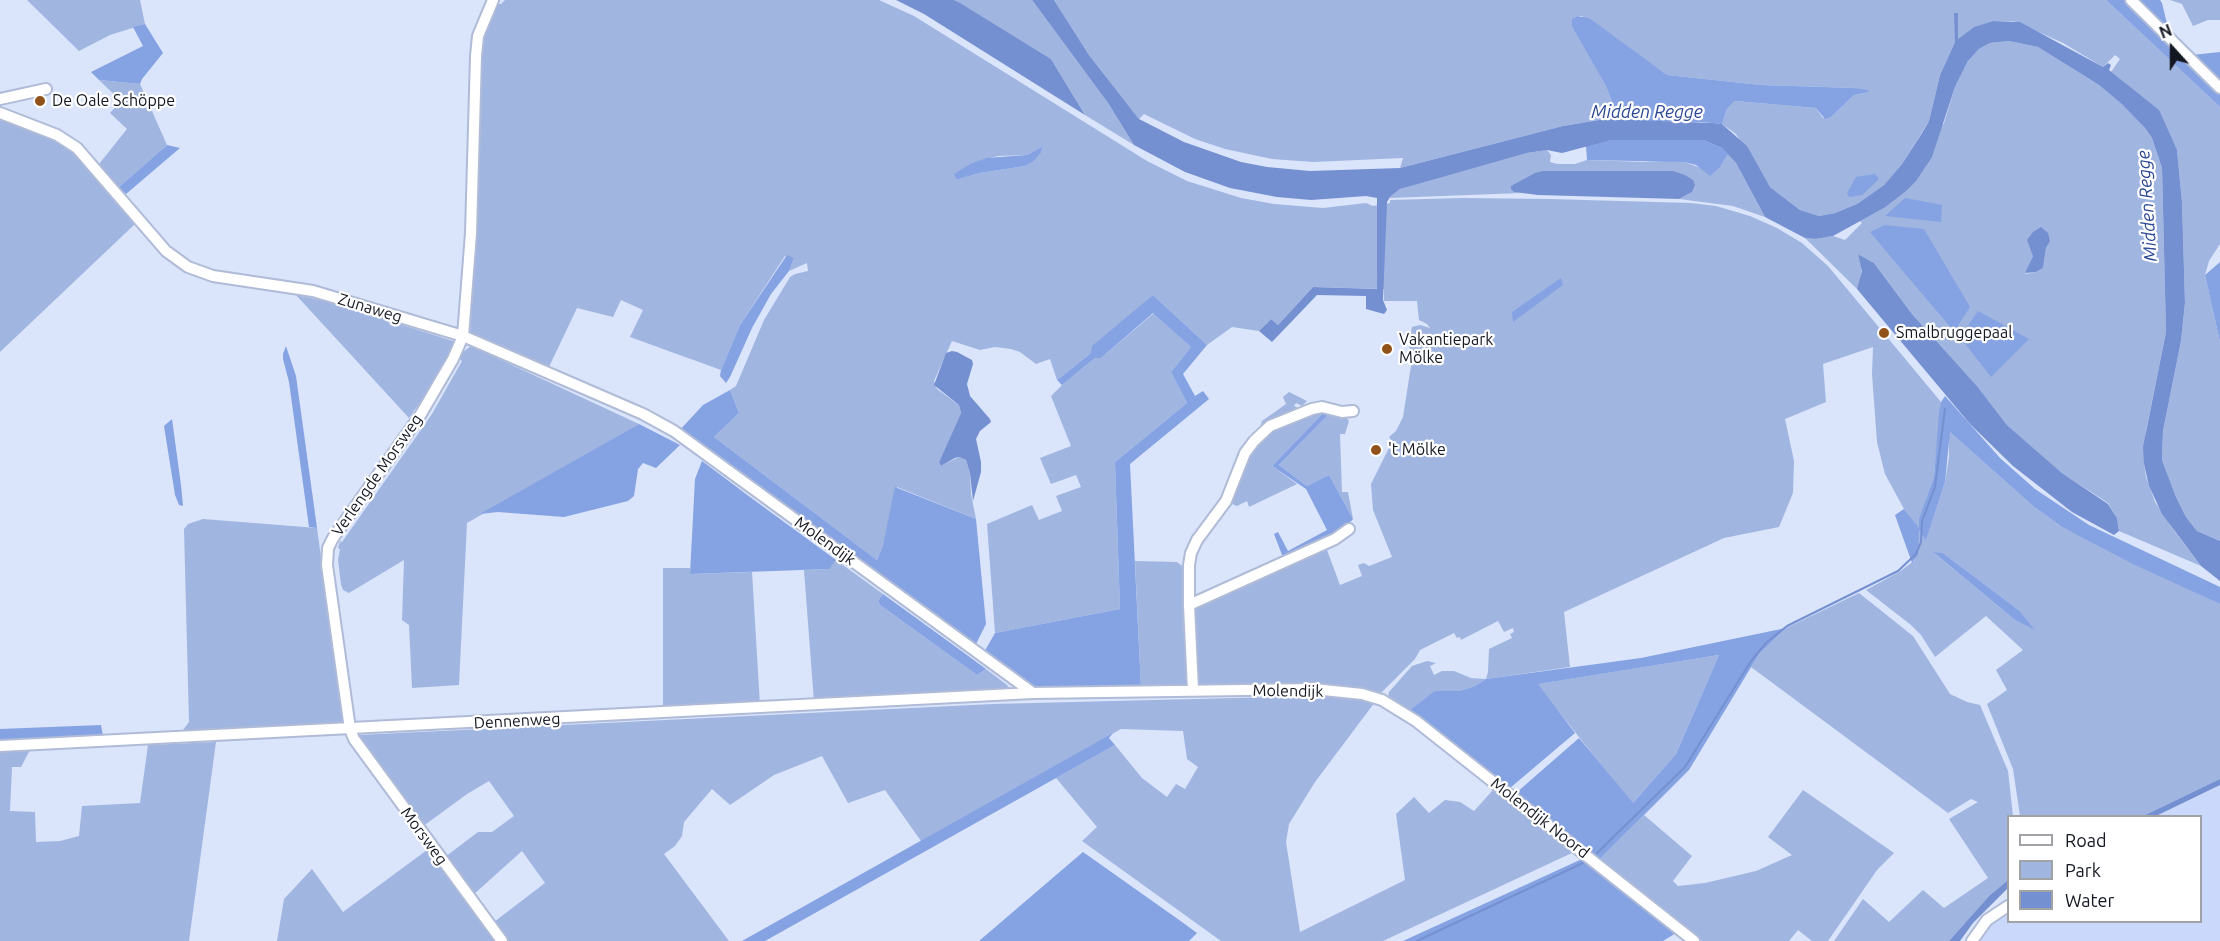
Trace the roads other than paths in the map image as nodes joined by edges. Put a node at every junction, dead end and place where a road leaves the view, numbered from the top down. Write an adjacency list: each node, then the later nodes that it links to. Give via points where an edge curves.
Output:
1 (493, 0): 7 (street, via 478,36 476,56 471,233)
2 (2131, 0): 3 (street)
3 (2220, 88)
4 (46, 89): 5 (street)
5 (0, 99)
6 (0, 112): 7 (street, Zunaweg, via 57,135 77,148 166,251 188,267 213,276 320,293)
7 (463, 336): 12 (street, Molendijk, via 674,431); 14 (street, Verlengde Morsweg, via 433,394 328,548 327,570)
8 (1353, 411): 10 (street, via 1317,407 1270,426 1254,441 1245,453 1226,501 1191,553)
9 (1349, 529): 10 (street, via 1335,539)
10 (1189, 605): 11 (street)
11 (1193, 690): 12 (street, Molendijk); 13 (street, Molendijk, via 1314,689)
12 (1033, 693): 14 (street, Dennenweg)
13 (1382, 700): 18 (street, Molendijk Noord, via 1416,721)
14 (351, 729): 15 (street, Dennenweg); 17 (street, Morsweg, via 356,744)
15 (0, 746)
16 (2007, 907): 19 (street, via 1987,920)
17 (501, 941)
18 (1694, 941)
19 (1972, 941)

